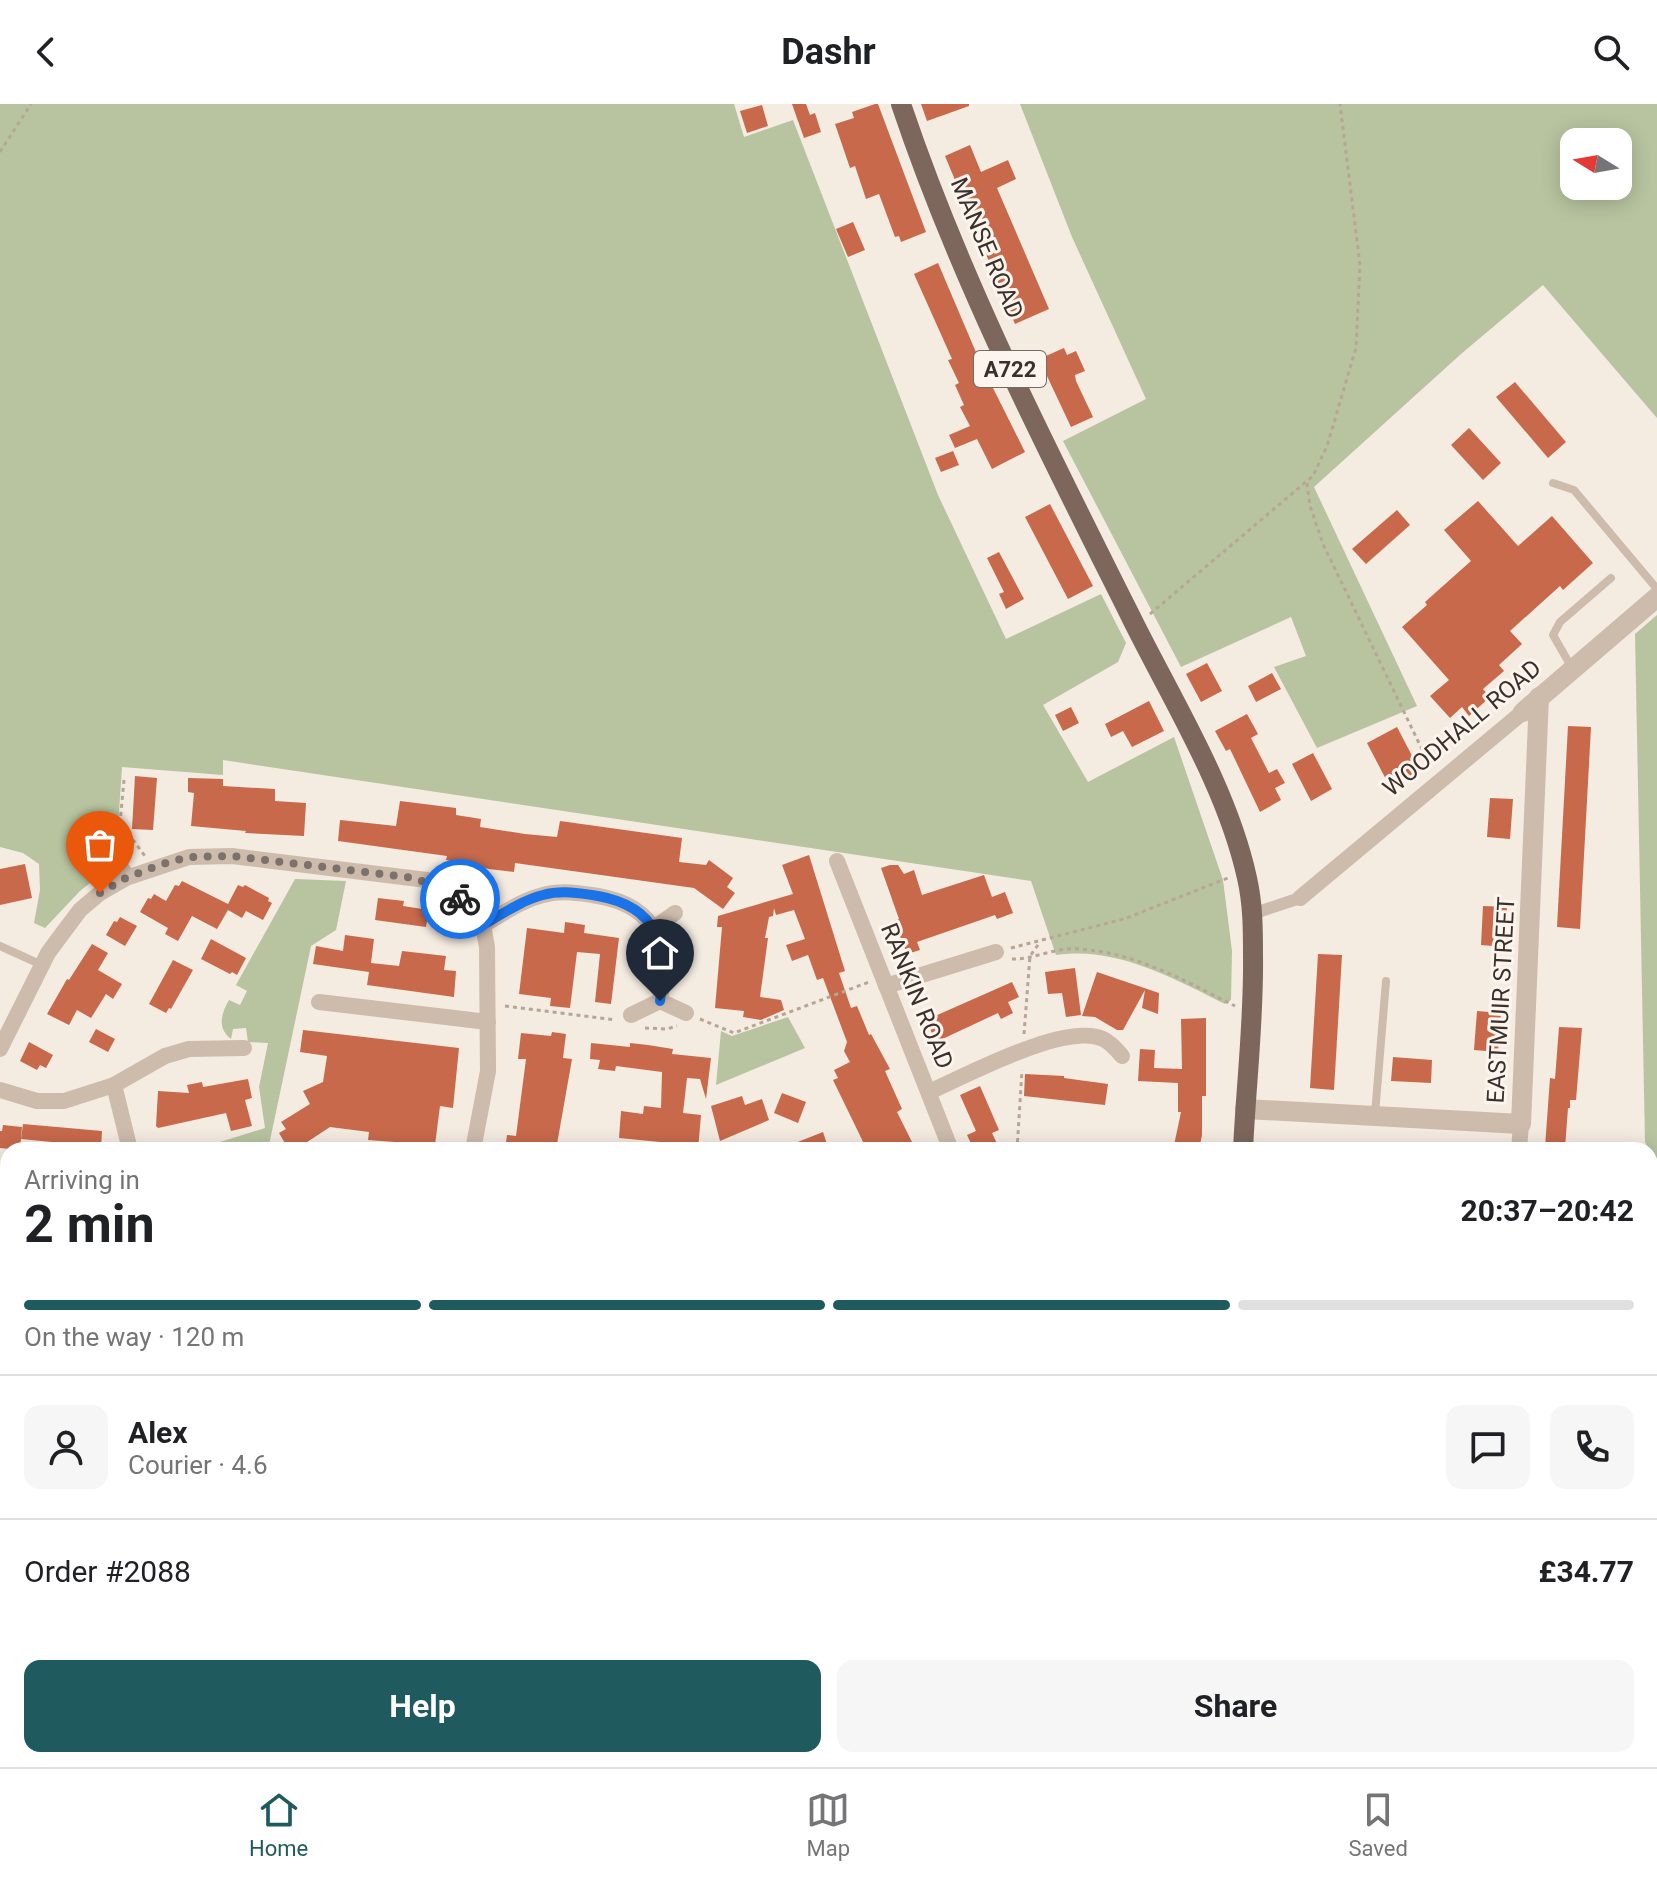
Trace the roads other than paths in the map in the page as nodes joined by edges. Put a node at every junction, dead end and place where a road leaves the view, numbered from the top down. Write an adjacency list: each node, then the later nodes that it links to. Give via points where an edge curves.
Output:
1 (901, 104): 14 (main road, MANSE ROAD / A722, via 1016,382 1230,820)
2 (1553, 483): 4 (lane, via 1574,490)
3 (1611, 578): 6 (lane, via 1560,622 1553,635)
4 (1657, 589)
5 (1657, 597): 6 (street, WOODHALL ROAD)
6 (1573, 669): 7 (street, WOODHALL ROAD)
7 (1539, 697): 8 (street, WOODHALL ROAD); 35 (street, EASTMUIR STREET)
8 (1523, 712): 12 (street, WOODHALL ROAD)
9 (106, 841): 11 (lane)
10 (837, 861): 20 (street, RANKIN ROAD)
11 (132, 876): 15 (street, via 189,857 232,856 427,880 457,896); 19 (street, via 80,910)
12 (1300, 898): 14 (street)
13 (675, 913): 16 (street)
14 (1252, 914): 33 (main road, A722)
15 (483, 925): 16 (street, via 542,895 568,892 614,899 633,907); 26 (street)
16 (654, 928): 22 (street, via 664,963)
17 (0, 946): 19 (lane)
18 (996, 952): 20 (street)
19 (42, 965): 28 (street)
20 (885, 981): 32 (street, RANKIN ROAD)
21 (1386, 981): 34 (lane)
22 (660, 1001): 24 (street); 25 (street)
23 (319, 1002): 26 (street)
24 (687, 1019)
25 (635, 1020)
26 (488, 1022): 37 (street, via 488,1071)
27 (244, 1048): 30 (street, via 189,1049 165,1056)
28 (0, 1049)
29 (1122, 1056): 32 (street, via 1104,1039 1055,1039)
30 (114, 1085): 31 (street, via 64,1101 37,1101); 36 (street)
31 (0, 1090)
32 (929, 1092): 38 (street, RANKIN ROAD)
33 (1245, 1109): 34 (street, EASTMUIR STREET); 39 (main road, A722)
34 (1375, 1115): 35 (street, EASTMUIR STREET)
35 (1521, 1124): 40 (street)
36 (128, 1142)
37 (475, 1142)
38 (948, 1142)
39 (1243, 1142)
40 (1520, 1142)

